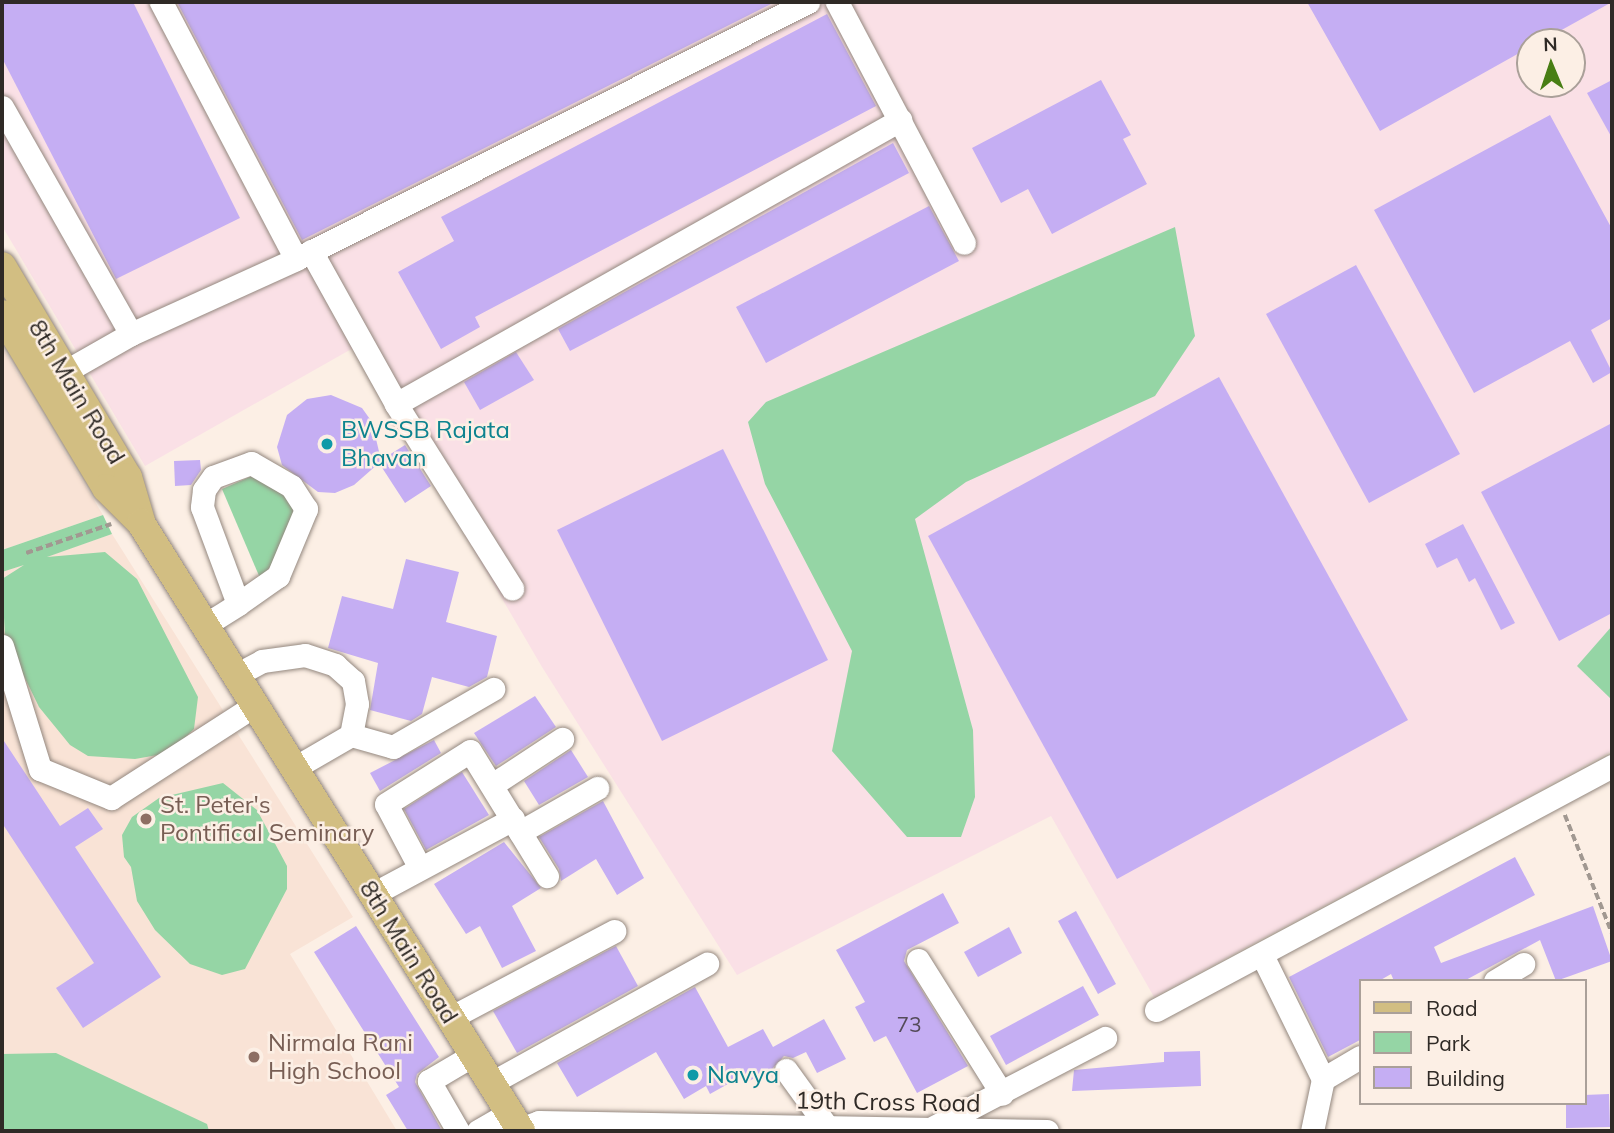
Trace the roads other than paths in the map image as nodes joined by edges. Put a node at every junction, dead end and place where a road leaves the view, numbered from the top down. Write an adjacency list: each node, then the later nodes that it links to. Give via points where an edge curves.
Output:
1 (161, 2): 7 (street)
2 (808, 2): 7 (street)
3 (837, 2): 5 (street)
4 (2, 107): 10 (street)
5 (900, 120): 6 (street); 12 (street)
6 (964, 243)
7 (303, 255): 10 (street); 12 (street)
8 (2, 266): 11 (main road, 8th Main Road)
9 (2, 314): 11 (main road, 8th Main Road)
10 (131, 334): 11 (street)
11 (54, 378): 15 (main road, 8th Main Road, via 128,477 141,523)
12 (396, 404): 13 (street)
13 (512, 588)
14 (238, 604): 14 (street, via 278,576 306,509 290,486 251,463 213,477 204,491 202,507); 15 (street)
15 (205, 625): 17 (main road, 8th Main Road)
16 (2, 646): 19 (street, via 40,769 111,798)
17 (236, 675): 19 (main road, 8th Main Road); 20 (street, via 262,661 305,655 335,665 353,681 357,704)
18 (493, 689): 20 (street, via 393,747)
19 (254, 706): 23 (main road, 8th Main Road)
20 (351, 735): 23 (street)
21 (562, 739): 24 (street)
22 (1612, 766): 31 (street)
23 (294, 768): 29 (main road, 8th Main Road)
24 (492, 785): 26 (street); 27 (street, via 470,751 388,801 387,812)
25 (597, 788): 26 (street)
26 (517, 825): 27 (street); 28 (street)
27 (420, 868): 29 (street)
28 (547, 876)
29 (373, 894): 35 (main road, 8th Main Road)
30 (614, 931): 35 (street)
31 (1262, 955): 34 (street); 40 (street)
32 (918, 960): 42 (street)
33 (707, 964): 41 (street)
34 (1156, 1010)
35 (450, 1017): 37 (main road, 8th Main Road)
36 (1105, 1038): 42 (street)
37 (473, 1055): 41 (main road, 8th Main Road); 46 (street, via 429,1081)
38 (1358, 1058): 40 (street)
39 (786, 1070): 44 (street)
40 (1322, 1079): 49 (street)
41 (491, 1083): 43 (main road, 8th Main Road)
42 (1002, 1094): 45 (street)
43 (517, 1124): 44 (street, 19th Cross Road); 47 (street, 19th Cross Road)
44 (828, 1128): 45 (street, 19th Cross Road)
45 (928, 1130): 48 (street, 19th Cross Road)
46 (458, 1131)
47 (478, 1131)
48 (1047, 1131)
49 (1312, 1131)

